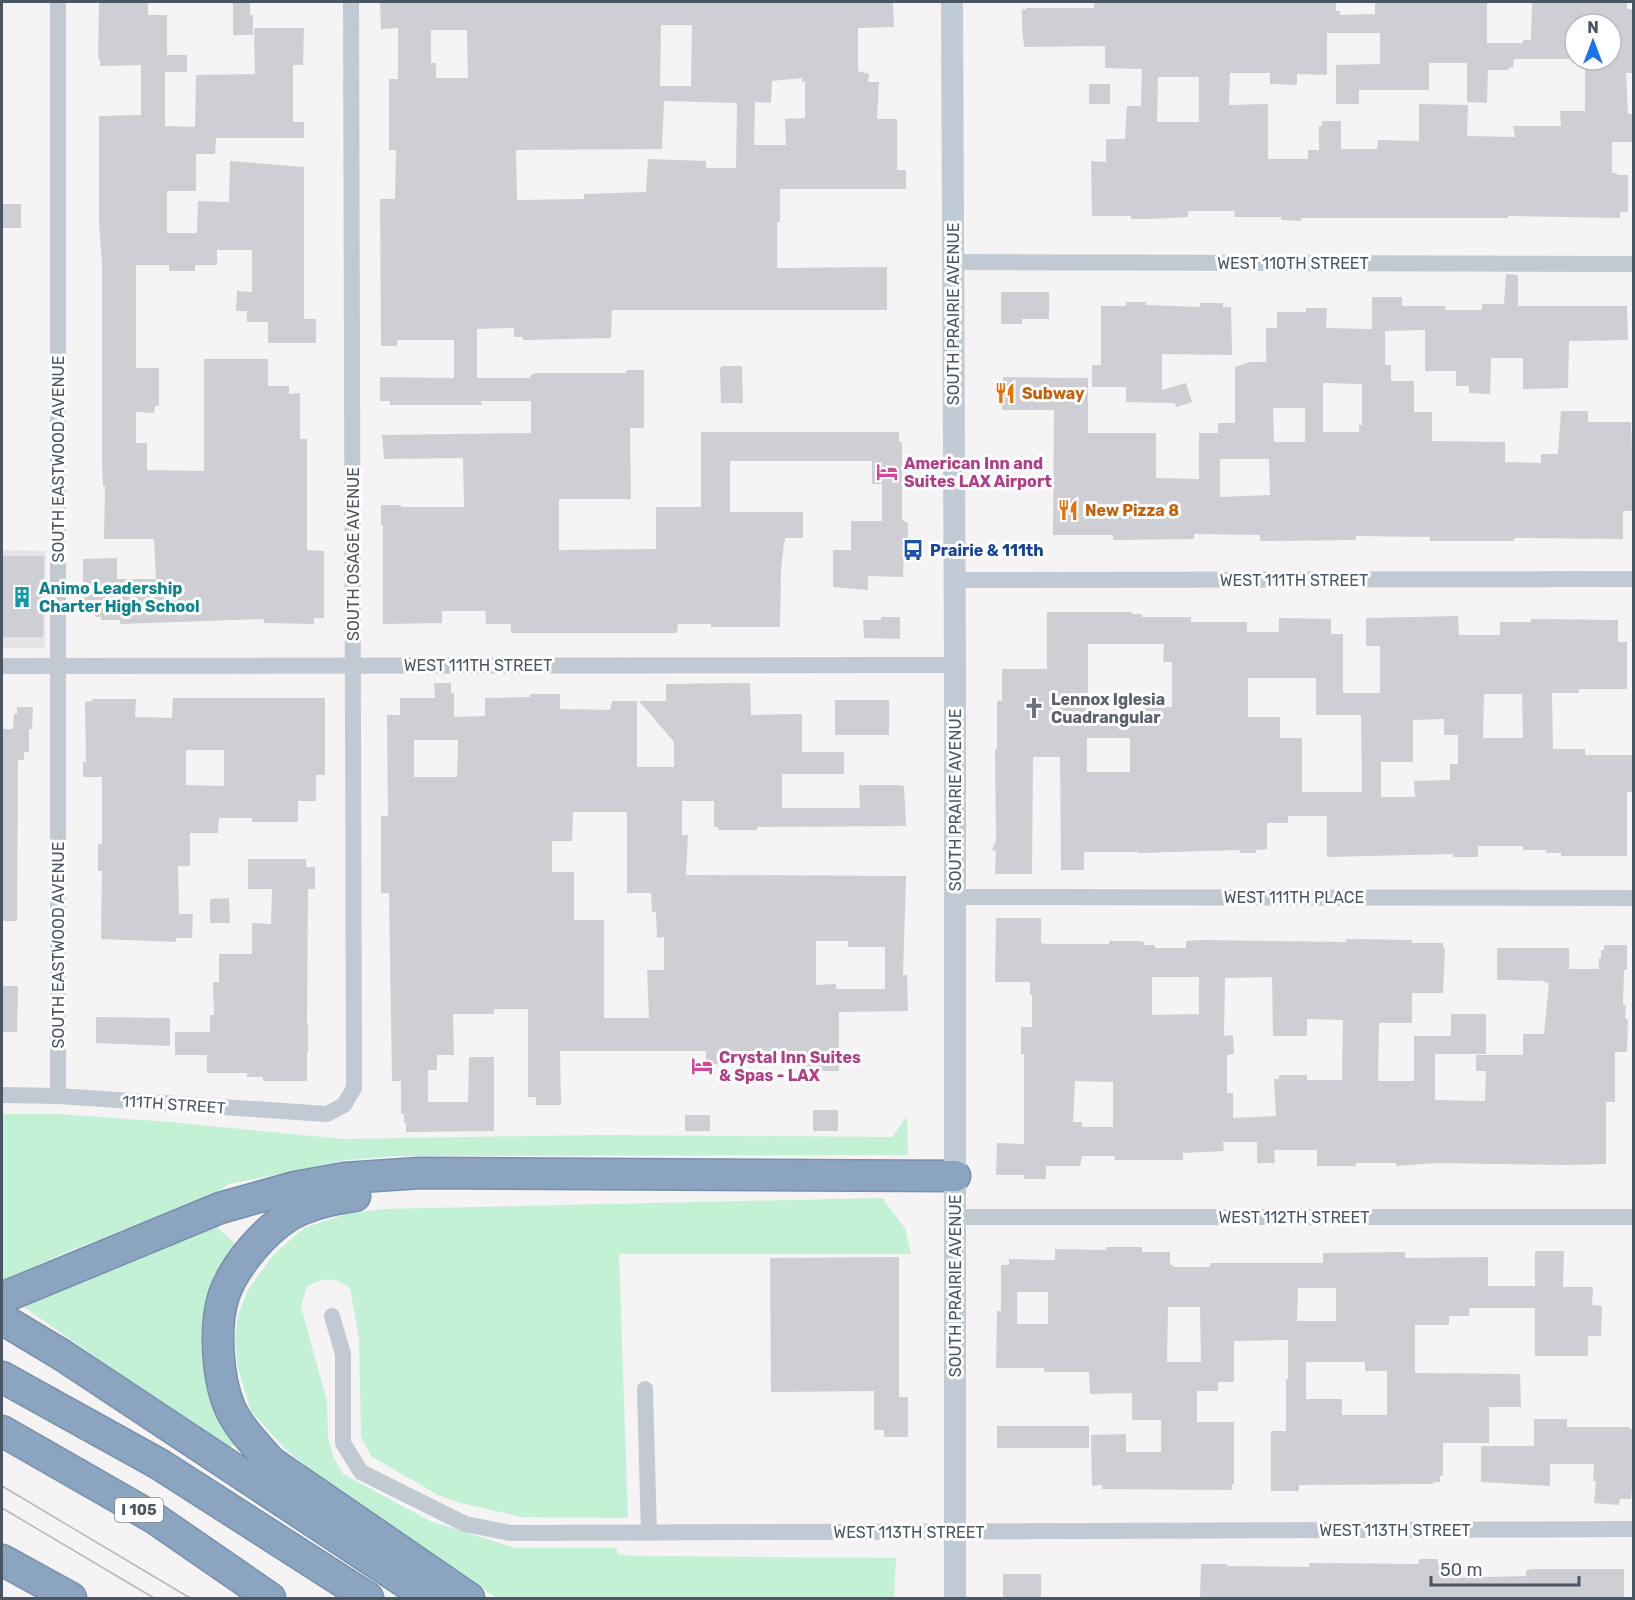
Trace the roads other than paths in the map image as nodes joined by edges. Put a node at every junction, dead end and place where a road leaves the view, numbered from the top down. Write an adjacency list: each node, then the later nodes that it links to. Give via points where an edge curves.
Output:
1 (58, 2): 11 (street, SOUTH EASTWOOD AVENUE)
2 (351, 2): 8 (street, SOUTH OSAGE AVENUE)
3 (952, 2): 4 (main road, SOUTH PRAIRIE AVENUE)
4 (953, 262): 5 (street, WEST 110TH STREET); 7 (main road, SOUTH PRAIRIE AVENUE)
5 (1634, 264)
6 (1634, 579): 7 (street, WEST 111TH STREET)
7 (954, 580): 9 (main road, SOUTH PRAIRIE AVENUE)
8 (353, 665): 9 (street, WEST 111TH STREET); 11 (street, WEST 111TH STREET); 16 (street, SOUTH OSAGE AVENUE, via 354,1088)
9 (955, 665): 12 (main road, SOUTH PRAIRIE AVENUE)
10 (2, 666): 11 (street, WEST 111TH STREET)
11 (58, 666): 15 (street, SOUTH EASTWOOD AVENUE)
12 (955, 897): 13 (street, WEST 111TH PLACE); 18 (main road, SOUTH PRAIRIE AVENUE)
13 (1634, 898)
14 (2, 1095): 15 (street, 111TH STREET)
15 (58, 1096): 16 (street, 111TH STREET, via 327,1114)
16 (344, 1105)
17 (420, 1173): 18 (highway); 21 (highway, via 345,1178 220,1208); 35 (highway, via 372,1194 327,1200 290,1215 260,1239 224,1296 218,1333 220,1370 230,1407 247,1436 271,1462)
18 (955, 1176): 19 (main road, SOUTH PRAIRIE AVENUE)
19 (955, 1217): 20 (street, WEST 112TH STREET); 28 (main road, SOUTH PRAIRIE AVENUE)
20 (1634, 1217)
21 (2, 1298)
22 (332, 1316): 29 (street, WEST 113TH STREET, via 343,1354 343,1443 361,1472 465,1524 510,1533)
23 (2, 1319): 34 (highway)
24 (2, 1377): 33 (highway, via 159,1464)
25 (645, 1389): 29 (street)
26 (2, 1431): 32 (highway, I 105, via 154,1518)
27 (1634, 1530): 28 (street, WEST 113TH STREET)
28 (955, 1532): 29 (street, WEST 113TH STREET); 36 (main road, SOUTH PRAIRIE AVENUE)
29 (649, 1533)
30 (2, 1560): 31 (highway)
31 (71, 1599)
32 (270, 1599)
33 (368, 1599)
34 (429, 1599)
35 (469, 1599)
36 (955, 1599)

